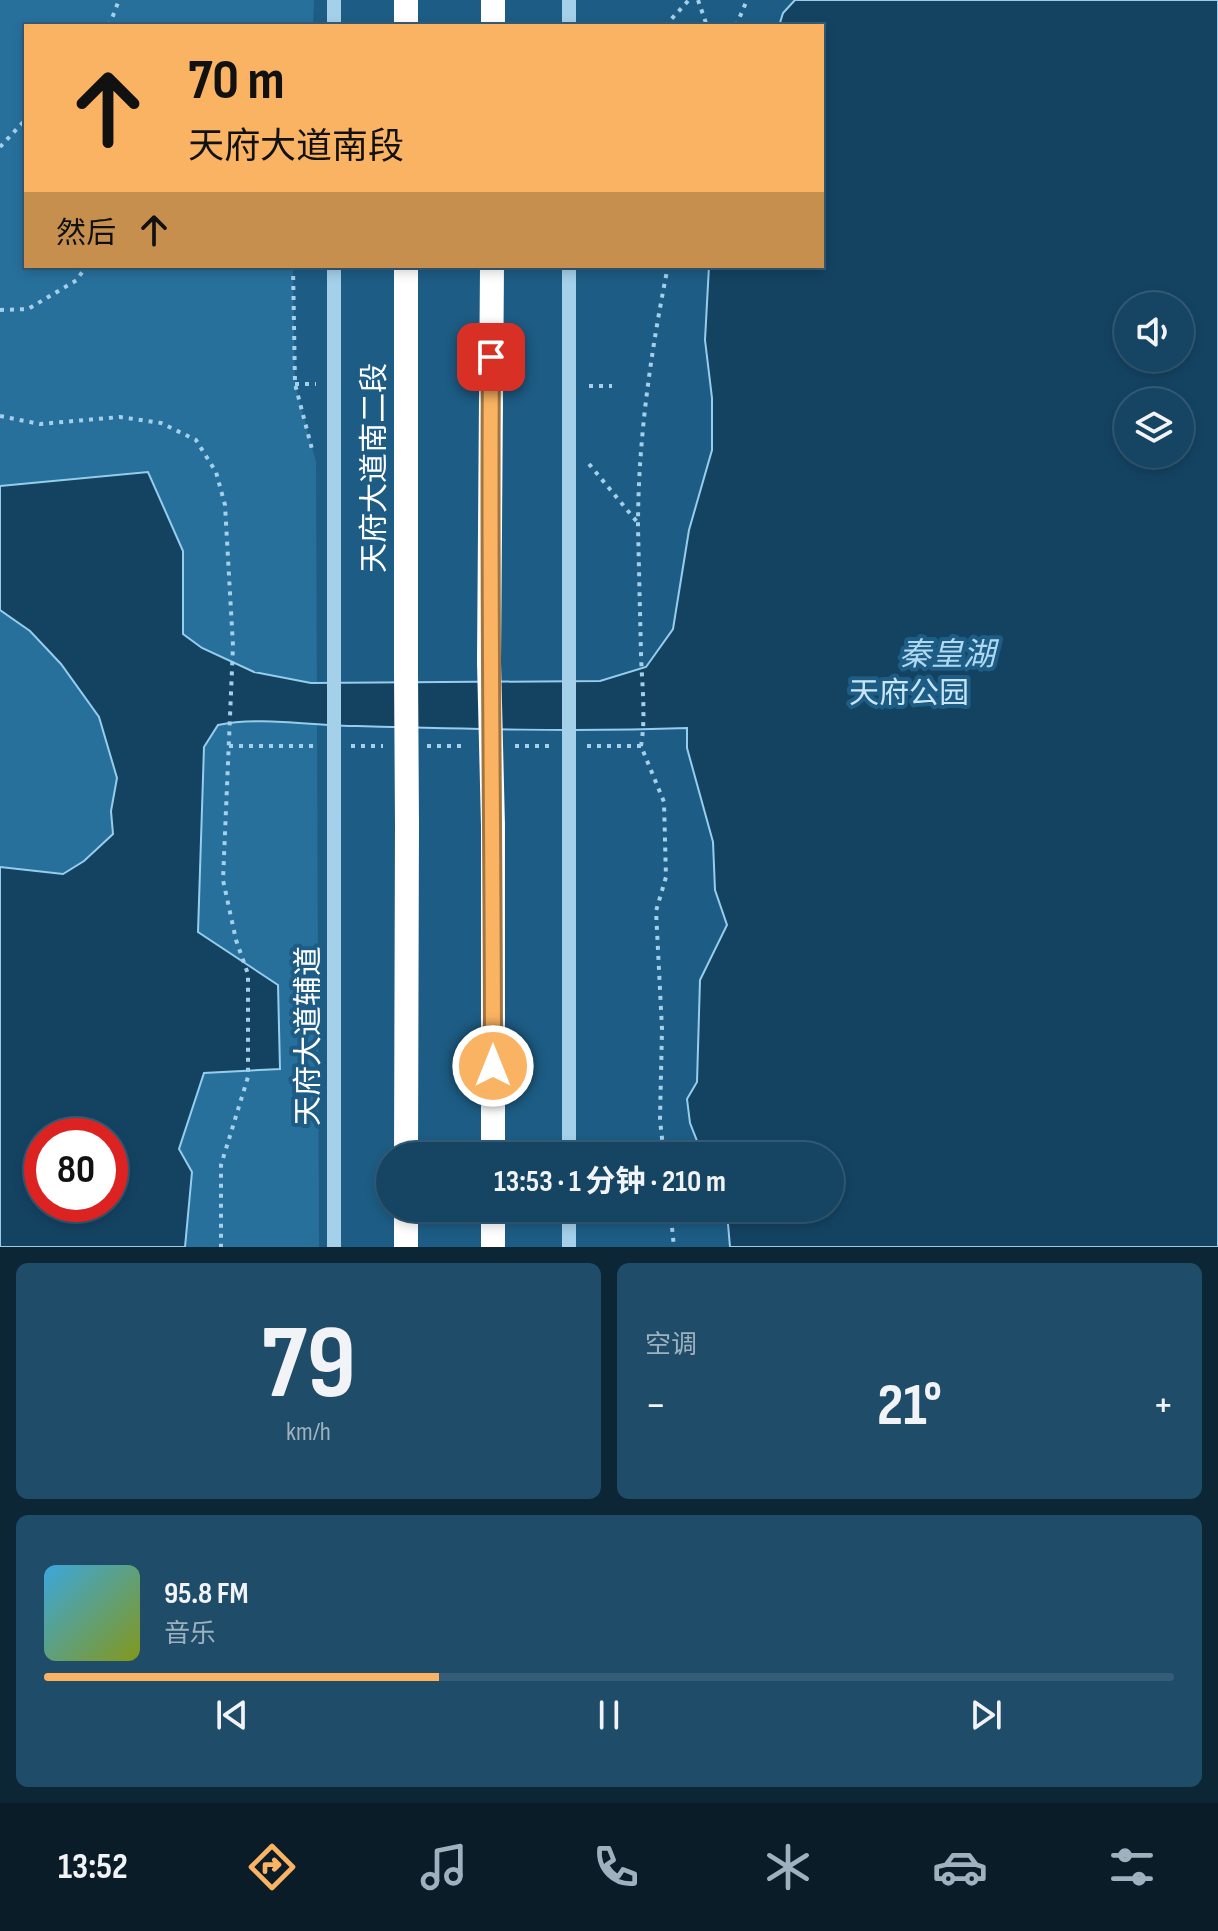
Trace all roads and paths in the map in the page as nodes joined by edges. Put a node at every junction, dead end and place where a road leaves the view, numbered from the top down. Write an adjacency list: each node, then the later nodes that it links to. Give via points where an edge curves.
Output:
1 (119, 0): 9 (path)
2 (334, 0): 10 (street)
3 (406, 0): 11 (highway)
4 (493, 0): 12 (highway)
5 (569, 0): 13 (street)
6 (689, 0): 14 (path)
7 (698, 0): 15 (path)
8 (747, 0): 16 (path)
9 (110, 24)
10 (334, 24)
11 (406, 24)
12 (493, 24)
13 (569, 24)
14 (667, 24)
15 (706, 24)
16 (737, 24)
17 (24, 121): 18 (path)
18 (0, 147)
19 (85, 268): 26 (path, via 77,280 28,309)
20 (293, 268): 27 (path)
21 (334, 268): 44 (street, 天府大道辅道, bridge)
22 (406, 268): 36 (highway, 天府大道南二段, bridge)
23 (492, 268): 37 (highway, bridge)
24 (569, 268): 38 (street, bridge)
25 (668, 268): 34 (path, via 653,340)
26 (0, 310)
27 (295, 384): 28 (path); 32 (path)
28 (322, 384)
29 (589, 386): 30 (path)
30 (612, 386)
31 (0, 416): 43 (path, via 40,424 120,417 161,423 196,440 216,472 225,505 233,646 223,880 248,974 248,1077 221,1165)
32 (316, 462)
33 (589, 464): 34 (path)
34 (638, 523): 35 (path, via 645,722)
35 (641, 746)
36 (406, 1142)
37 (493, 1142)
38 (569, 1142)
39 (406, 1222): 45 (highway)
40 (493, 1222): 46 (highway)
41 (569, 1222): 47 (street)
42 (671, 1222): 48 (path)
43 (221, 1247)
44 (334, 1247)
45 (406, 1247)
46 (493, 1247)
47 (569, 1247)
48 (674, 1247)

